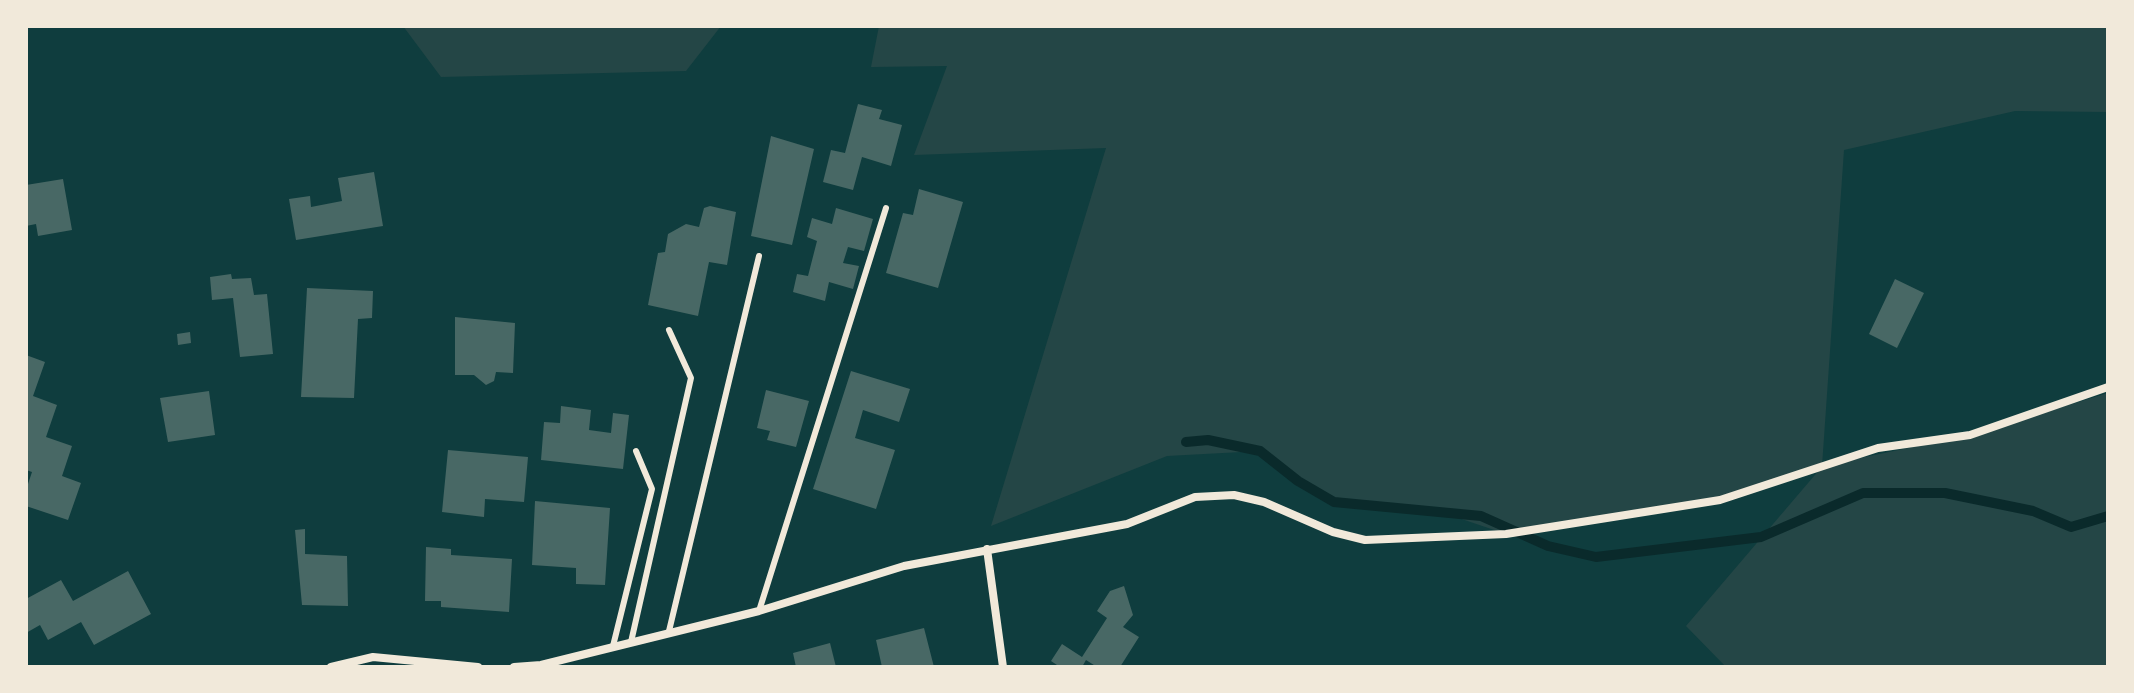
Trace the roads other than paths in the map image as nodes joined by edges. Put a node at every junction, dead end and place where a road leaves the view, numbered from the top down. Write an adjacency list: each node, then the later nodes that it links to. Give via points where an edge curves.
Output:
1 (886, 208): 7 (lane)
2 (759, 256): 8 (lane)
3 (669, 330): 9 (lane, via 691,378)
4 (2108, 387): 6 (street, via 1970,435 1878,448 1720,500 1537,530 1365,540 1234,495 1195,497 1127,524)
5 (636, 451): 10 (lane, via 652,489)
6 (987, 549): 7 (street, via 904,566); 14 (street)
7 (759, 611): 8 (street)
8 (669, 631): 9 (street)
9 (631, 642): 10 (street)
10 (613, 646): 13 (street)
11 (331, 667): 12 (street, via 373,657)
12 (478, 667)
13 (514, 667)
14 (1003, 667)

